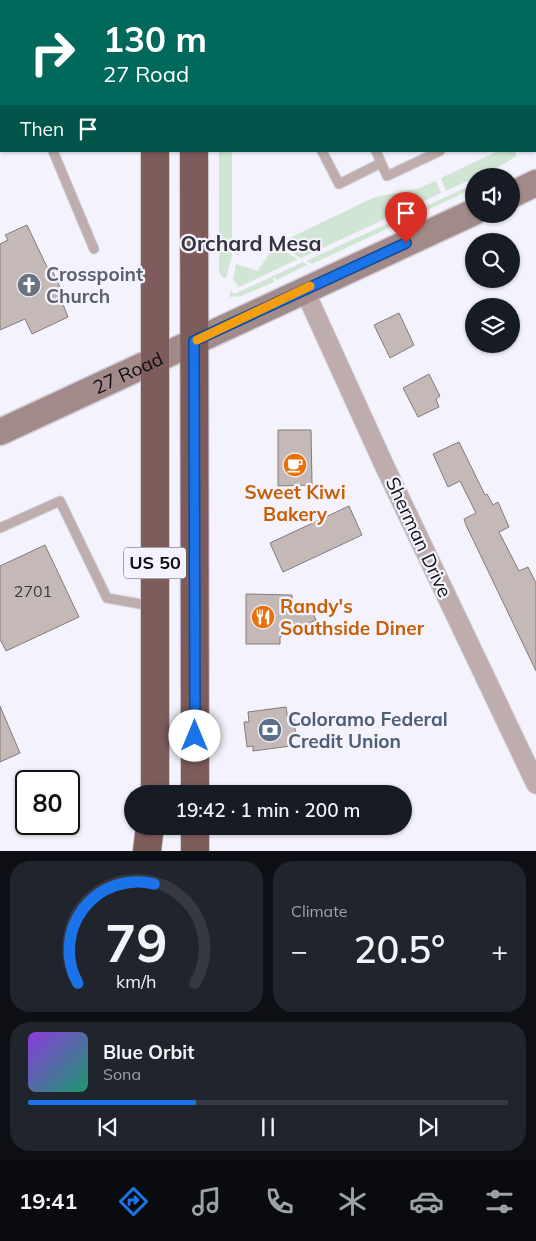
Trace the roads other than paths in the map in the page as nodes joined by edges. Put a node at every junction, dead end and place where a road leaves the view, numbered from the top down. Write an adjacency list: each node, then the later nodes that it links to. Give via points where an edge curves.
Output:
1 (53, 152): 11 (lane)
2 (155, 152): 14 (highway, US 50)
3 (194, 152): 13 (highway, US 50)
4 (376, 152): 7 (lane)
5 (438, 152): 7 (lane, via 387,176)
6 (326, 154): 7 (lane, via 339,184)
7 (381, 163)
8 (536, 183): 9 (street)
9 (520, 191)
10 (465, 216): 12 (street, 27 Road)
11 (94, 250)
12 (304, 289): 13 (street, 27 Road); 18 (street, Sherman Drive)
13 (194, 341): 14 (street, 27 Road); 20 (highway, US 50)
14 (155, 360): 15 (street, 27 Road); 17 (highway, US 50)
15 (0, 432)
16 (0, 528): 17 (lane, via 60,501 108,598)
17 (155, 607): 19 (highway, US 50)
18 (536, 784)
19 (154, 785)
20 (195, 785)
21 (149, 835): 24 (highway)
22 (155, 835): 25 (highway)
23 (195, 835): 26 (highway)
24 (147, 851)
25 (155, 851)
26 (195, 851)

